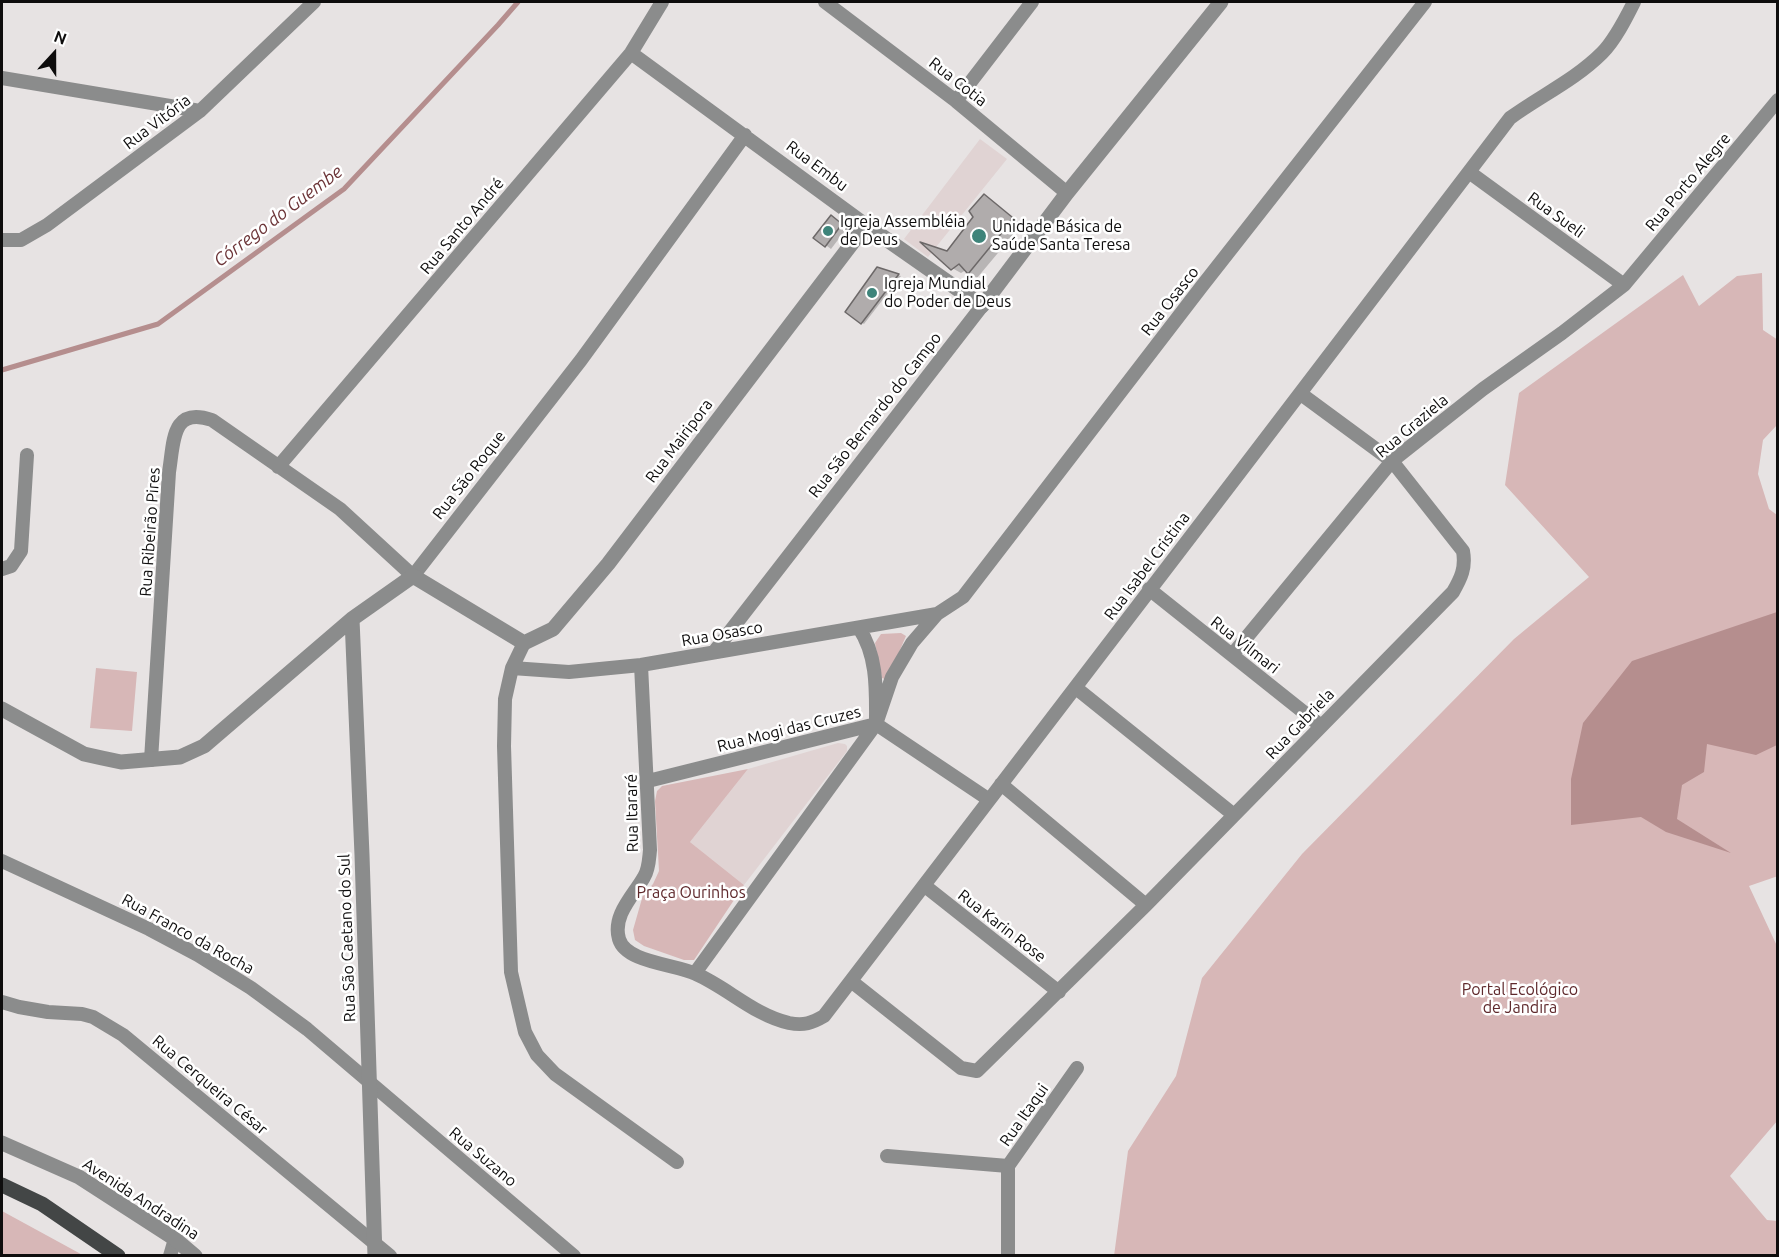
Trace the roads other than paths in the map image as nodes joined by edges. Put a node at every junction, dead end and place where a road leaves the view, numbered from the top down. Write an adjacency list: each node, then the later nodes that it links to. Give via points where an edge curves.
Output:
1 (314, 2): 13 (street, Rua Vitória)
2 (662, 2): 9 (street, Rua Santo André)
3 (825, 2): 8 (street, Rua Cotia)
4 (1032, 2): 12 (street)
5 (1221, 2): 16 (street, Rua São Bernardo do Campo)
6 (1425, 2): 28 (street, Rua Osasco, via 963,597)
7 (1634, 2): 15 (street, Rua Isabel Cristina, via 1603,52 1570,79 1509,118)
8 (840, 6): 12 (street, Rua Cotia)
9 (631, 53): 14 (street, Rua Embu); 24 (street, Rua Santo André)
10 (2, 78): 13 (street)
11 (1778, 100): 19 (street, Rua Porto Alegre)
12 (956, 101): 16 (street, Rua Cotia)
13 (200, 111): 18 (street, Rua Vitória, via 47,225 21,240)
14 (746, 135): 17 (street, Rua Embu); 26 (street, Rua São Roque, via 581,360)
15 (1468, 172): 19 (street, Rua Sueli); 21 (street, Rua Isabel Cristina)
16 (1067, 193): 20 (street, Rua São Bernardo do Campo)
17 (866, 225): 20 (street, Rua Embu); 31 (street, Rua Mairipora, via 608,564 553,629)
18 (2, 240)
19 (1624, 285): 23 (street, Rua Graziela)
20 (982, 306): 32 (street, Rua São Bernardo do Campo)
21 (1301, 394): 23 (street, Rua Gabriela); 27 (street, Rua Isabel Cristina)
22 (27, 455): 25 (street, via 21,551 11,566)
23 (1392, 461): 33 (street, Rua Graziela); 39 (street, Rua Gabriela, via 1463,551 1465,564 1453,592)
24 (278, 467): 26 (street, via 340,509); 40 (street, Rua Ribeirão Pires, via 212,420 190,416 178,426 170,472)
25 (2, 569)
26 (413, 576): 29 (street, Rua São Roque); 31 (street)
27 (1149, 589): 33 (street, Rua Vilmari); 36 (street, Rua Isabel Cristina)
28 (937, 614): 30 (street, Rua Osasco); 38 (street, Rua Osasco, via 912,643 892,677)
29 (352, 618): 40 (street, Rua São Roque, via 204,746 180,756); 53 (street, Rua São Caetano do Sul)
30 (859, 628): 32 (street, Rua Osasco); 38 (street, Rua Mogi das Cruzes, via 873,657)
31 (524, 643): 35 (street)
32 (714, 652): 34 (street, Rua Osasco)
33 (1232, 655): 39 (street, Rua Vilmari)
34 (641, 665): 35 (street, Rua Osasco, via 569,672); 41 (street, Rua Itararé)
35 (512, 668): 56 (street, via 505,699 504,746 511,972 525,1032 537,1055 555,1074)
36 (1076, 688): 42 (street, Rua Isabel Cristina); 44 (street)
37 (2, 709): 40 (street, Rua São Roque, via 84,754 121,762)
38 (876, 724): 41 (street, Rua Mogi das Cruzes); 43 (street); 48 (street, Rua Osasco)
39 (1321, 726): 44 (street, Rua Gabriela)
40 (151, 760)
41 (648, 781): 48 (street, Rua Itararé, via 648,867 622,912 619,940 640,958)
42 (1001, 784): 43 (street, Rua Isabel Cristina); 47 (street)
43 (988, 799): 46 (street, Rua Isabel Cristina)
44 (1234, 815): 47 (street, Rua Gabriela)
45 (2, 861): 53 (street, Rua Franco da Rocha, via 198,955 307,1029)
46 (925, 886): 49 (street, Rua Isabel Cristina); 50 (street, Rua Karin Rose)
47 (1146, 905): 50 (street, Rua Gabriela)
48 (695, 973): 49 (street, Rua Isabel Cristina, via 756,1010 788,1023 809,1024 824,1016)
49 (851, 981): 50 (street, Rua Gabriela, via 961,1068 977,1071)
50 (1059, 992)
51 (2, 1002): 60 (street, Rua Cerqueira César, via 48,1012 82,1014 104,1023 148,1055)
52 (1077, 1068): 57 (street, Rua Itaqui)
53 (370, 1084): 60 (street, Rua São Caetano do Sul); 65 (street, Rua Suzano)
54 (2, 1143): 59 (street, Avenida Andradina, via 79,1177)
55 (887, 1156): 57 (street)
56 (676, 1162)
57 (1008, 1166): 66 (street, Rua Itaqui)
58 (2, 1185): 61 (main road, via 42,1204)
59 (175, 1239): 62 (street); 63 (street, Avenida Andradina)
60 (375, 1249): 64 (street, Rua Cerqueira César)
61 (118, 1256)
62 (170, 1256)
63 (195, 1256)
64 (390, 1256)
65 (573, 1256)
66 (1008, 1256)

